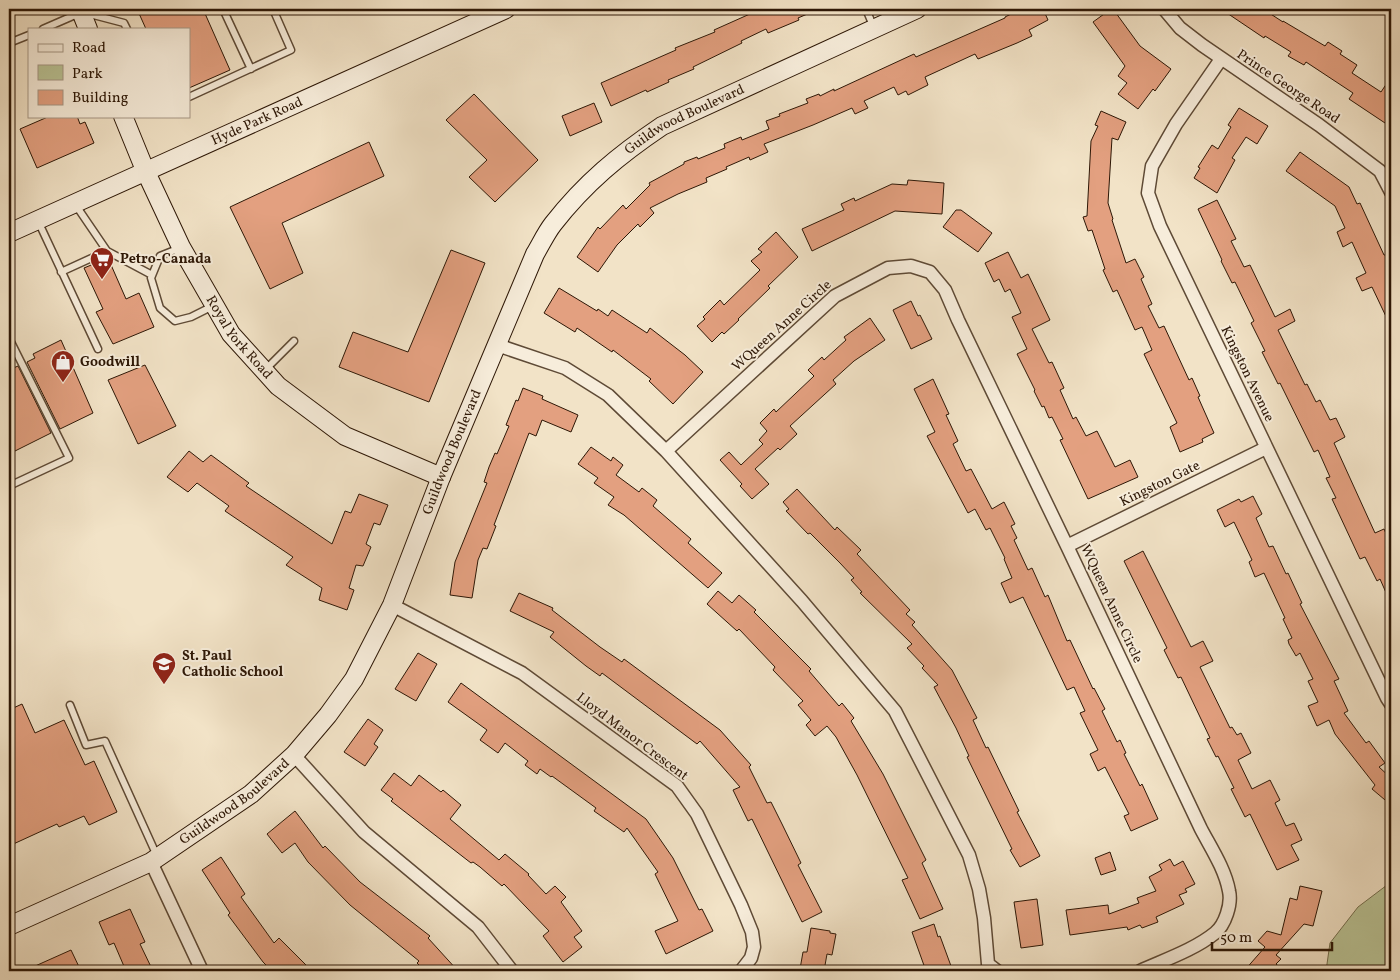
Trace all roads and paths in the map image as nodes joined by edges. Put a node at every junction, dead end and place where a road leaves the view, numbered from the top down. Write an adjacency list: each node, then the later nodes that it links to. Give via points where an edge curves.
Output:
1 (223, 9): 15 (lane)
2 (273, 9): 15 (lane, via 291,50)
3 (506, 9): 18 (street, Hyde Park Road)
4 (866, 9): 11 (lane)
5 (917, 9): 11 (street, Guildwood Boulevard)
6 (1164, 9): 14 (street, Prince George Road, via 1180,28)
7 (81, 10): 8 (lane); 9 (street); 10 (lane, via 124,23)
8 (44, 28)
9 (88, 28)
10 (126, 28)
11 (874, 28): 30 (street, Guildwood Boulevard, via 662,126 627,149 589,182 552,226 535,254)
12 (28, 35): 13 (lane)
13 (9, 43)
14 (1221, 59): 19 (street, Prince George Road, via 1380,171); 33 (street, Kingston Avenue, via 1176,124 1152,166 1148,193 1160,226)
15 (251, 69): 16 (lane)
16 (190, 97)
17 (124, 118): 18 (street, Royal York Road)
18 (145, 170): 20 (street, Hyde Park Road); 23 (street, Royal York Road)
19 (1391, 192)
20 (74, 202): 21 (street, Hyde Park Road); 24 (lane)
21 (37, 219): 22 (street, Hyde Park Road); 25 (lane)
22 (9, 232)
23 (181, 247): 26 (lane, via 160,256); 27 (street, Royal York Road)
24 (107, 251): 25 (lane); 26 (lane)
25 (61, 272): 31 (lane)
26 (152, 275): 27 (lane, via 160,308 175,321)
27 (214, 305): 32 (street, Royal York Road, via 231,334)
28 (9, 338): 36 (lane, via 69,458)
29 (294, 341): 32 (lane)
30 (497, 344): 34 (street, via 565,368 608,395); 35 (street, Guildwood Boulevard)
31 (98, 349)
32 (264, 370): 35 (street, Royal York Road, via 278,386 345,436)
33 (1266, 448): 37 (street, Kingston Gate); 39 (street, Kingston Avenue)
34 (666, 451): 37 (street, WQueen Anne Circle, via 834,296 888,268 912,266 930,272 945,290); 47 (street, via 802,601 895,711 969,855 979,889 988,964)
35 (441, 477): 38 (street, Guildwood Boulevard)
36 (9, 486)
37 (1067, 546): 48 (street, WQueen Anne Circle, via 1223,871 1230,893 1227,914 1216,932)
38 (392, 605): 41 (street, Guildwood Boulevard, via 354,679); 46 (street, Lloyd Manor Crescent, via 522,673 678,786 697,814 752,932 754,947 751,958)
39 (1391, 704)
40 (70, 705): 42 (lane, via 86,745 106,741)
41 (294, 755): 42 (street, Guildwood Boulevard, via 251,794); 45 (street, via 364,832 478,927)
42 (155, 859): 43 (street, Guildwood Boulevard); 44 (street)
43 (9, 926)
44 (202, 971)
45 (512, 971)
46 (741, 971)
47 (997, 971)
48 (1140, 971)

